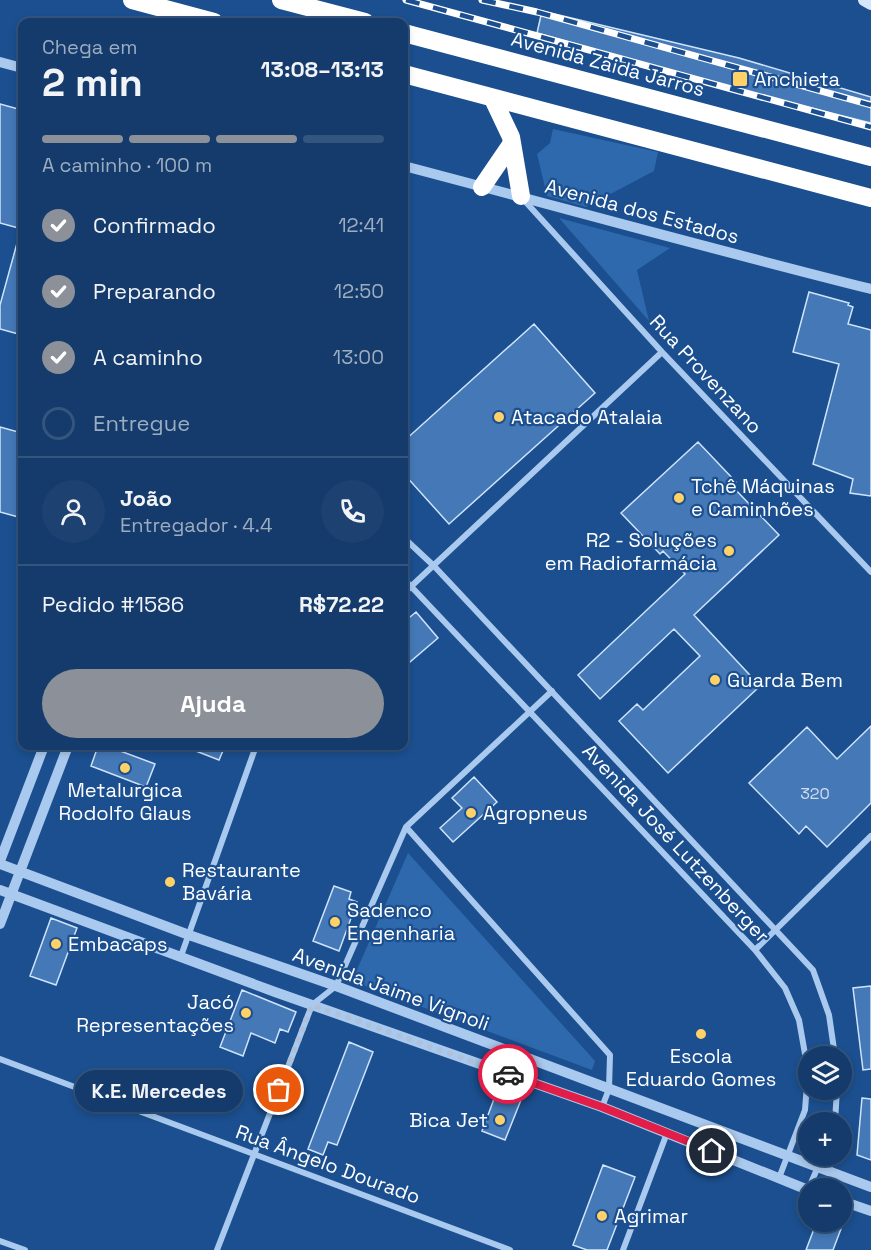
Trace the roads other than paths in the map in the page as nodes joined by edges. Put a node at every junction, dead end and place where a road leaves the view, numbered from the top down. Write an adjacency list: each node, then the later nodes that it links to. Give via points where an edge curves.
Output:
1 (132, 0): 5 (highway)
2 (281, 0): 6 (highway)
3 (864, 0): 4 (main road)
4 (871, 4)
5 (199, 18)
6 (350, 18)
7 (408, 34): 13 (highway, Avenida Zaida Jarros)
8 (0, 63): 9 (street)
9 (18, 67)
10 (408, 75): 11 (highway)
11 (493, 99): 12 (highway); 17 (highway)
12 (512, 143): 15 (highway); 16 (highway)
13 (871, 157)
14 (408, 167): 15 (street, Avenida dos Estados)
15 (482, 186): 16 (street, Avenida dos Estados)
16 (521, 196): 18 (street, Avenida dos Estados); 19 (street, Rua Provenzano)
17 (871, 198)
18 (871, 289)
19 (662, 352): 21 (street); 22 (street, Rua Provenzano)
20 (408, 542): 21 (street, Avenida José Lutzenberger)
21 (434, 566): 24 (street); 26 (street, Avenida José Lutzenberger)
22 (871, 572)
23 (408, 583): 24 (street, Avenida José Lutzenberger)
24 (411, 586): 25 (street); 27 (street, Avenida José Lutzenberger)
25 (408, 589)
26 (552, 691): 27 (street); 38 (street, Avenida José Lutzenberger)
27 (530, 713): 31 (street); 40 (street, Avenida José Lutzenberger)
28 (42, 750): 33 (street)
29 (66, 750): 34 (street)
30 (255, 750): 39 (street)
31 (406, 827): 42 (street); 46 (street, via 610,1055)
32 (871, 836): 38 (street)
33 (0, 862): 34 (street, Avenida Jaime Vignoli)
34 (20, 871): 36 (street); 39 (street, Avenida Jaime Vignoli)
35 (0, 890): 36 (street, Avenida Jaime Vignoli)
36 (11, 895): 37 (street); 41 (street, Avenida Jaime Vignoli)
37 (0, 924)
38 (777, 930): 40 (street); 44 (street, Avenida José Lutzenberger, via 813,970 829,1014)
39 (189, 935): 41 (street); 42 (street, Avenida Jaime Vignoli)
40 (755, 950): 50 (street, Avenida José Lutzenberger, via 790,999 799,1020 808,1071 805,1110)
41 (181, 956): 43 (street, Avenida Jaime Vignoli)
42 (336, 986): 43 (street); 46 (street, Avenida Jaime Vignoli)
43 (312, 1005): 47 (street, Avenida Jaime Vignoli); 49 (street)
44 (834, 1046)
45 (0, 1059): 49 (street, Rua Ângelo Dourado)
46 (609, 1089): 47 (street); 50 (street, Avenida Jaime Vignoli)
47 (602, 1107): 48 (street, Avenida Jaime Vignoli)
48 (667, 1133): 52 (street, Avenida Jaime Vignoli); 62 (street)
49 (253, 1154): 60 (street); 61 (street, Rua Ângelo Dourado)
50 (786, 1156): 51 (street, Avenida Jaime Vignoli); 52 (street, Avenida José Lutzenberger)
51 (817, 1168): 53 (street); 55 (street, Avenida Jaime Vignoli)
52 (778, 1178): 54 (street, Avenida Jaime Vignoli)
53 (813, 1178)
54 (798, 1186)
55 (871, 1186)
56 (852, 1204): 57 (street)
57 (871, 1211)
58 (0, 1241): 59 (street)
59 (25, 1250)
60 (217, 1250)
61 (510, 1250)
62 (623, 1250)

